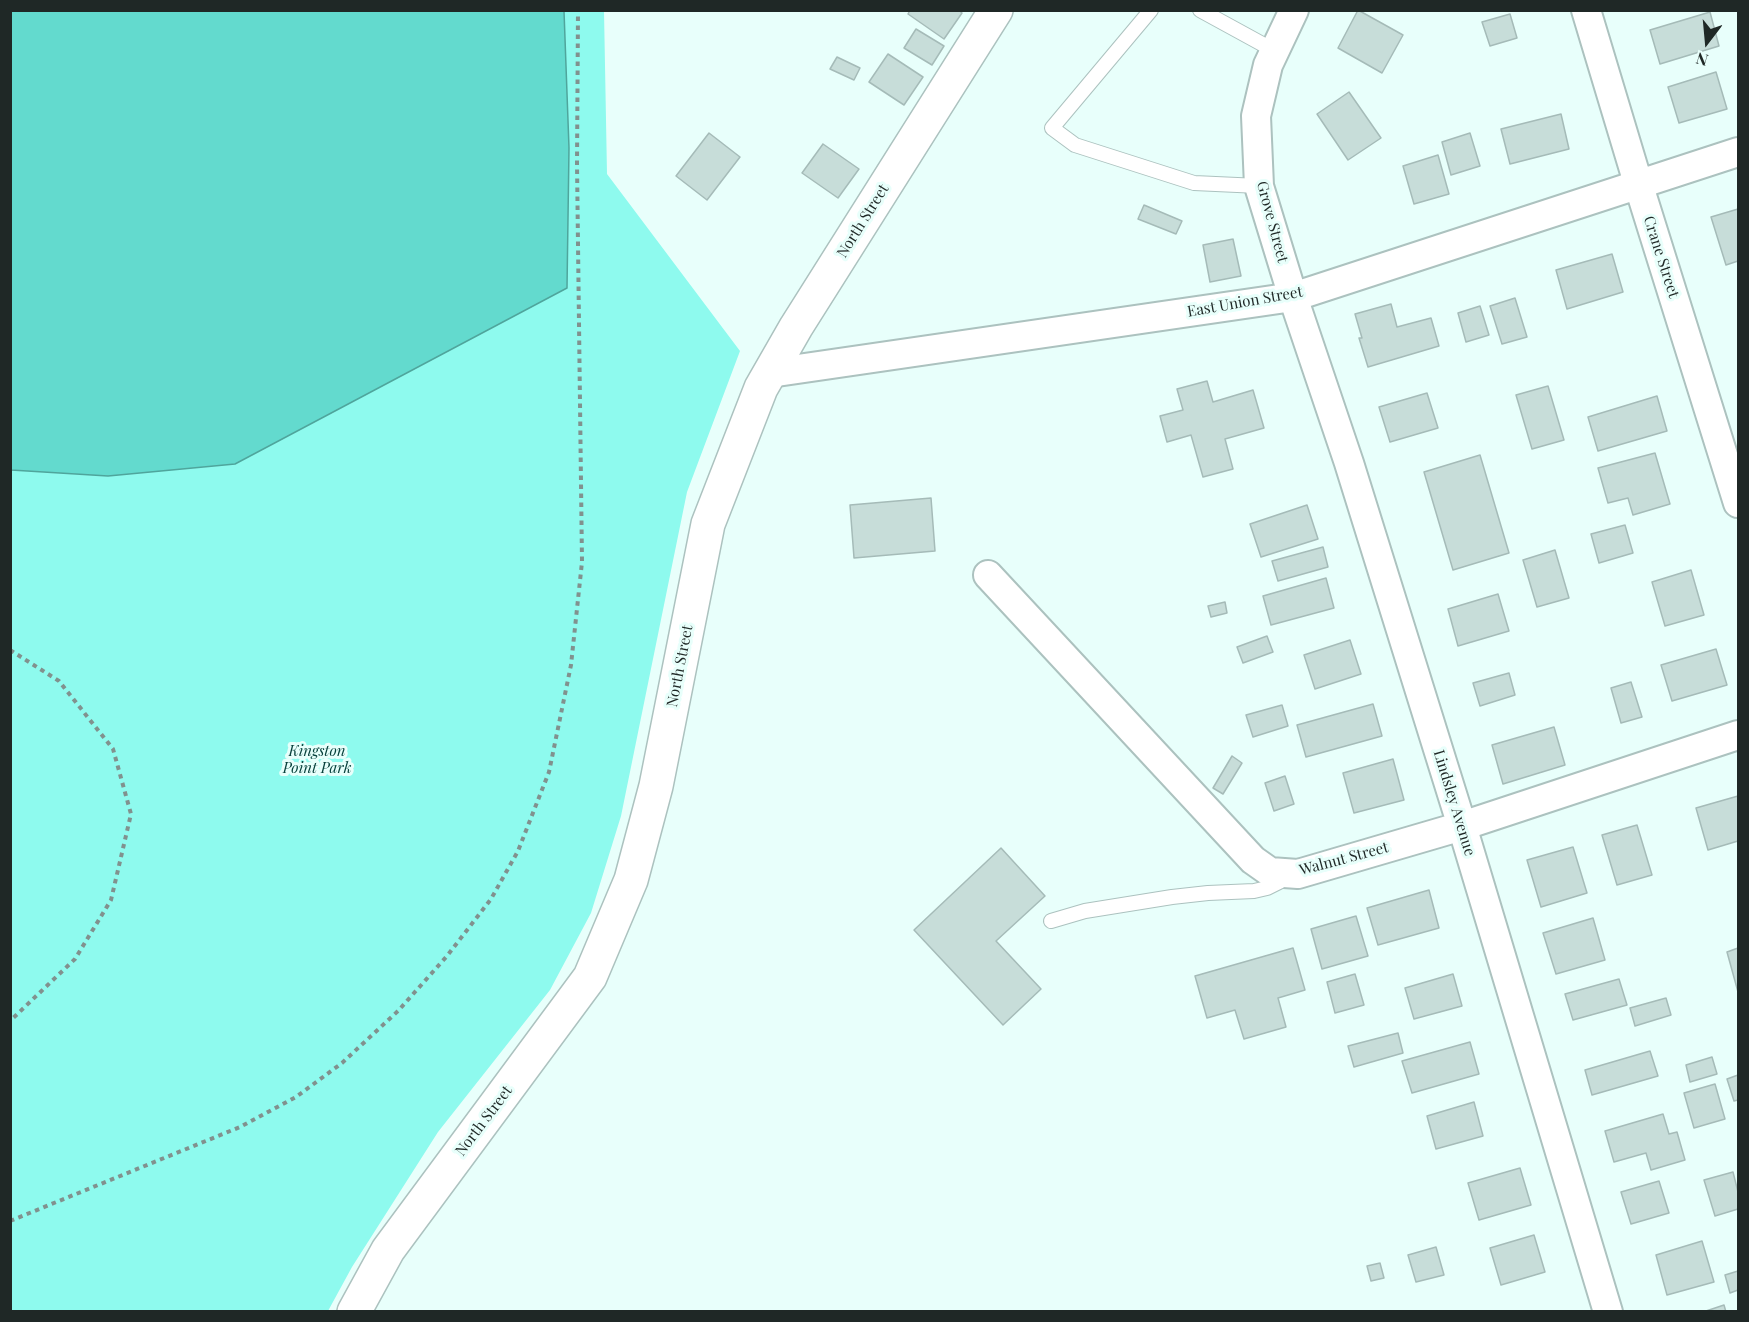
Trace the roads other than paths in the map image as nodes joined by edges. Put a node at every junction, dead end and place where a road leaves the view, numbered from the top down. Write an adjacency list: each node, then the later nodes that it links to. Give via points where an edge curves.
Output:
1 (996, 10): 11 (street, North Street)
2 (1151, 10): 9 (lane, via 1052,128 1075,145 1194,183)
3 (1200, 10): 6 (lane)
4 (1294, 10): 6 (street, Grove Street)
5 (1586, 10): 8 (street, Crane Street)
6 (1275, 51): 9 (street, Grove Street, via 1256,116)
7 (1738, 152): 8 (street, East Union Street)
8 (1638, 183): 10 (street, East Union Street); 12 (street, Crane Street)
9 (1259, 186): 10 (street, Grove Street)
10 (1293, 297): 11 (street, East Union Street); 15 (street, Lindsley Avenue, via 1349,462)
11 (770, 373): 18 (street, North Street, via 708,524 656,786 632,880 590,977 388,1250)
12 (1738, 503)
13 (988, 575): 16 (street, Walnut Street, via 1253,860 1270,872)
14 (1738, 735): 15 (street, Walnut Street)
15 (1462, 826): 16 (street, Walnut Street, via 1298,874); 19 (street, Lindsley Avenue)
16 (1289, 873): 17 (lane, via 1268,888 1254,891 1172,897 1085,911)
17 (1051, 921)
18 (354, 1311)
19 (1608, 1311)

